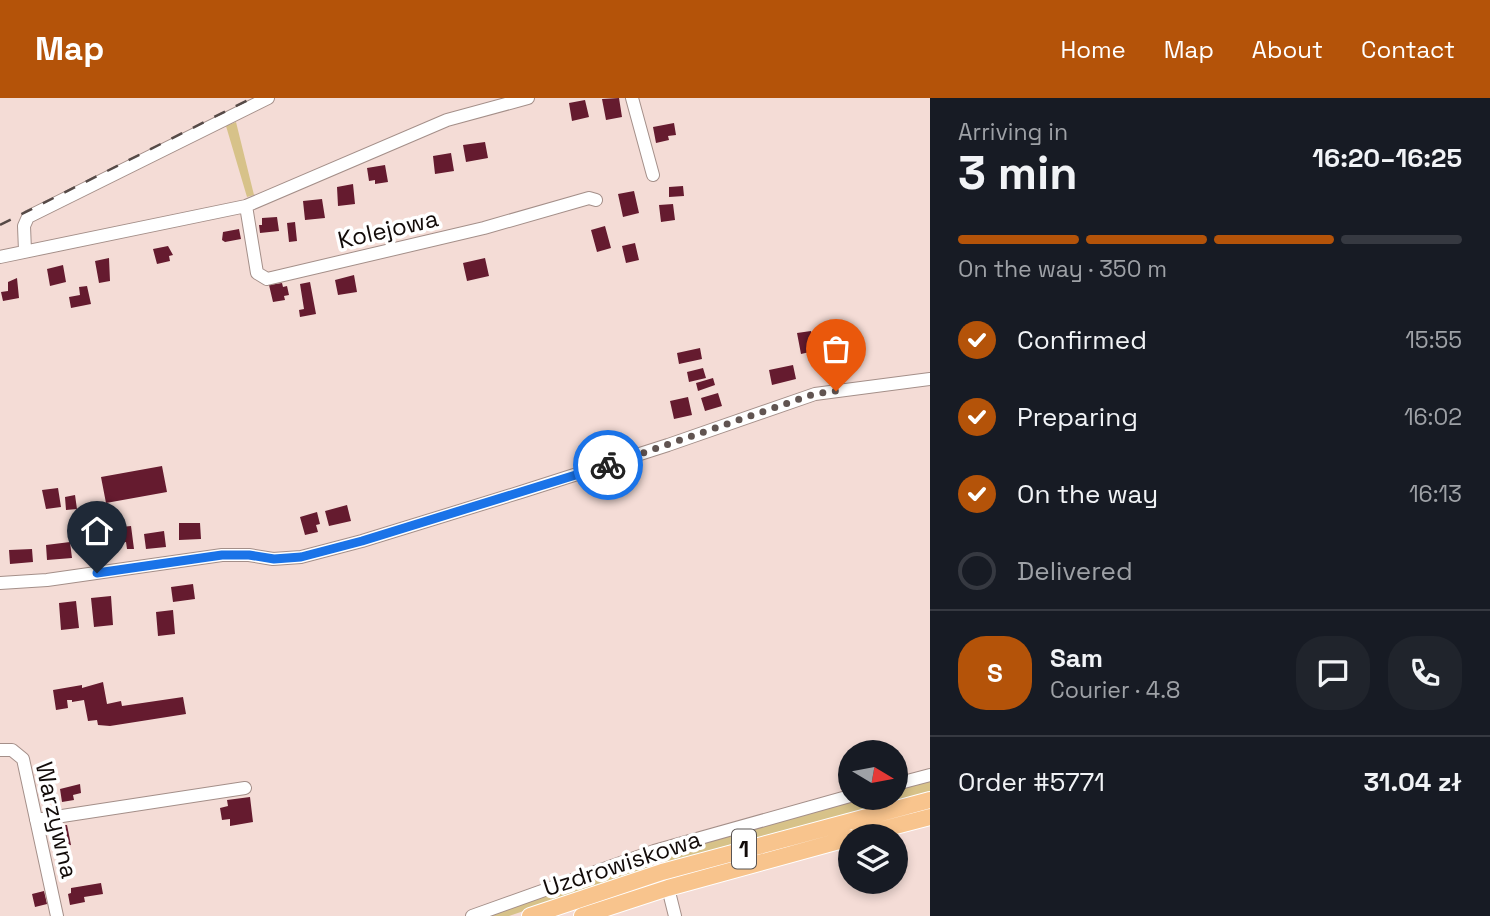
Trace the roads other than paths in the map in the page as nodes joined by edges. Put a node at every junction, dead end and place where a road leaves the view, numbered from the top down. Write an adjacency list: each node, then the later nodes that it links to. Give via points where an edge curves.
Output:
1 (268, 98): 7 (street, via 28,218)
2 (528, 98): 6 (street, via 447,120)
3 (632, 98): 4 (street)
4 (653, 175)
5 (596, 200): 6 (street, Kolejowa, via 589,198 267,279 257,273)
6 (246, 206): 7 (street)
7 (25, 251): 8 (street)
8 (0, 257)
9 (930, 379): 10 (street, via 814,394 561,480 301,557 222,555)
10 (0, 583)
11 (0, 750): 18 (street, Warzywna, via 12,750 23,759)
12 (930, 775): 13 (street)
13 (908, 781)
14 (246, 788): 18 (street)
15 (838, 799): 23 (street, via 654,851)
16 (930, 800): 24 (main road, Uzdrowiskowa / 1, via 687,865)
17 (930, 817): 19 (main road)
18 (36, 820): 22 (street, Warzywna)
19 (903, 824)
20 (838, 841): 21 (main road, Uzdrowiskowa / 1)
21 (668, 888): 25 (main road, Uzdrowiskowa / 1); 26 (street)
22 (57, 916)
23 (472, 916)
24 (530, 916)
25 (582, 916)
26 (675, 916)

